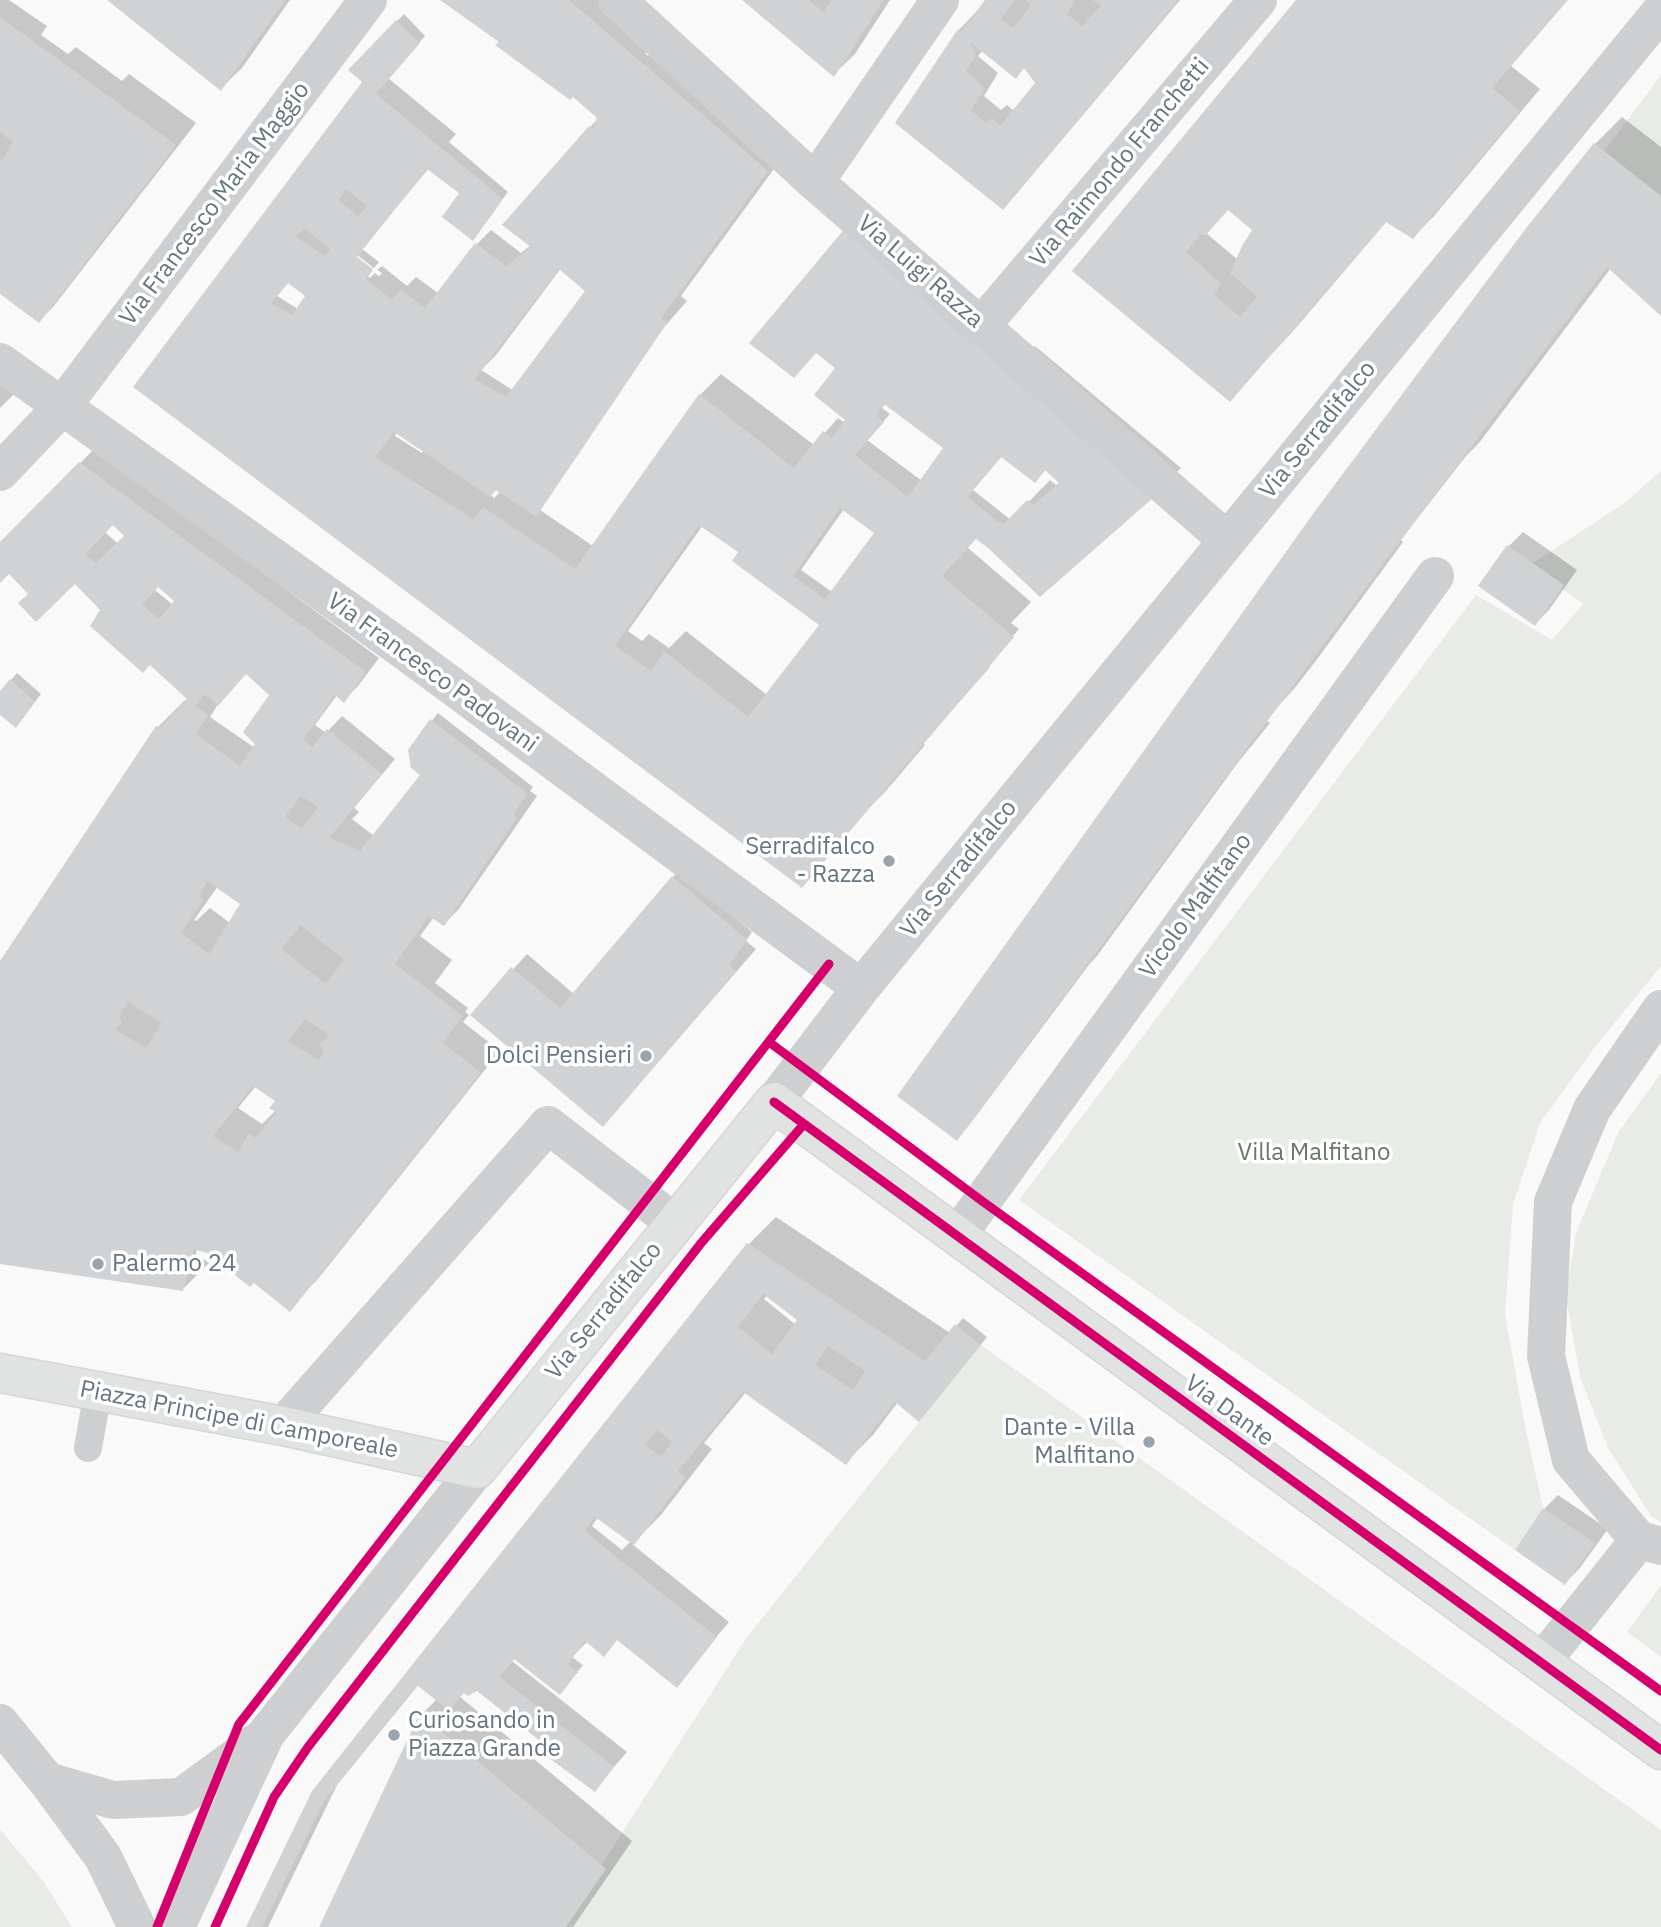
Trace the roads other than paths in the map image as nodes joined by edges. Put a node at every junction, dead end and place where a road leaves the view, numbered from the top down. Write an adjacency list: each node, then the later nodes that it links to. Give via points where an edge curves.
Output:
1 (368, 0): 9 (street, Via Francesco Maria Maggio)
2 (617, 0): 6 (street, Via Luigi Razza)
3 (940, 0): 6 (street)
4 (1258, 0): 7 (street, Via Raimondo Franchetti)
5 (1661, 11): 11 (street, Via Serradifalco)
6 (815, 182): 7 (street, Via Luigi Razza)
7 (982, 325): 11 (street, Via Luigi Razza)
8 (0, 362): 9 (street, Via Francesco Padovani)
9 (61, 408): 10 (street, Via Francesco Maria Maggio); 13 (street, Via Francesco Padovani, via 402,649)
10 (0, 472)
11 (1227, 540): 13 (street, Via Serradifalco)
12 (1435, 576): 17 (street, Vicolo Malfitano)
13 (862, 988): 15 (street, Via Serradifalco)
14 (1661, 1009): 23 (street, via 1592,1109 1553,1202 1546,1356 1571,1460)
15 (774, 1102): 16 (street, Via Serradifalco); 17 (street, Via Dante)
16 (674, 1223): 20 (street, via 548,1125); 22 (street, Via Serradifalco)
17 (957, 1236): 24 (street, Via Dante)
18 (0, 1373): 19 (street, Piazza Principe di Camporeale)
19 (98, 1391): 20 (street, Piazza Principe di Camporeale); 21 (lane)
20 (283, 1426): 22 (street, Piazza Principe di Camporeale)
21 (88, 1448)
22 (477, 1469): 26 (street, Via Serradifalco)
23 (1650, 1543): 24 (street)
24 (1541, 1663): 27 (street, Via Dante)
25 (0, 1723): 28 (street)
26 (266, 1734): 28 (street, via 181,1797 113,1800); 30 (street)
27 (1661, 1750)
28 (47, 1781): 29 (street, via 103,1857)
29 (136, 1927)
30 (176, 1927)

